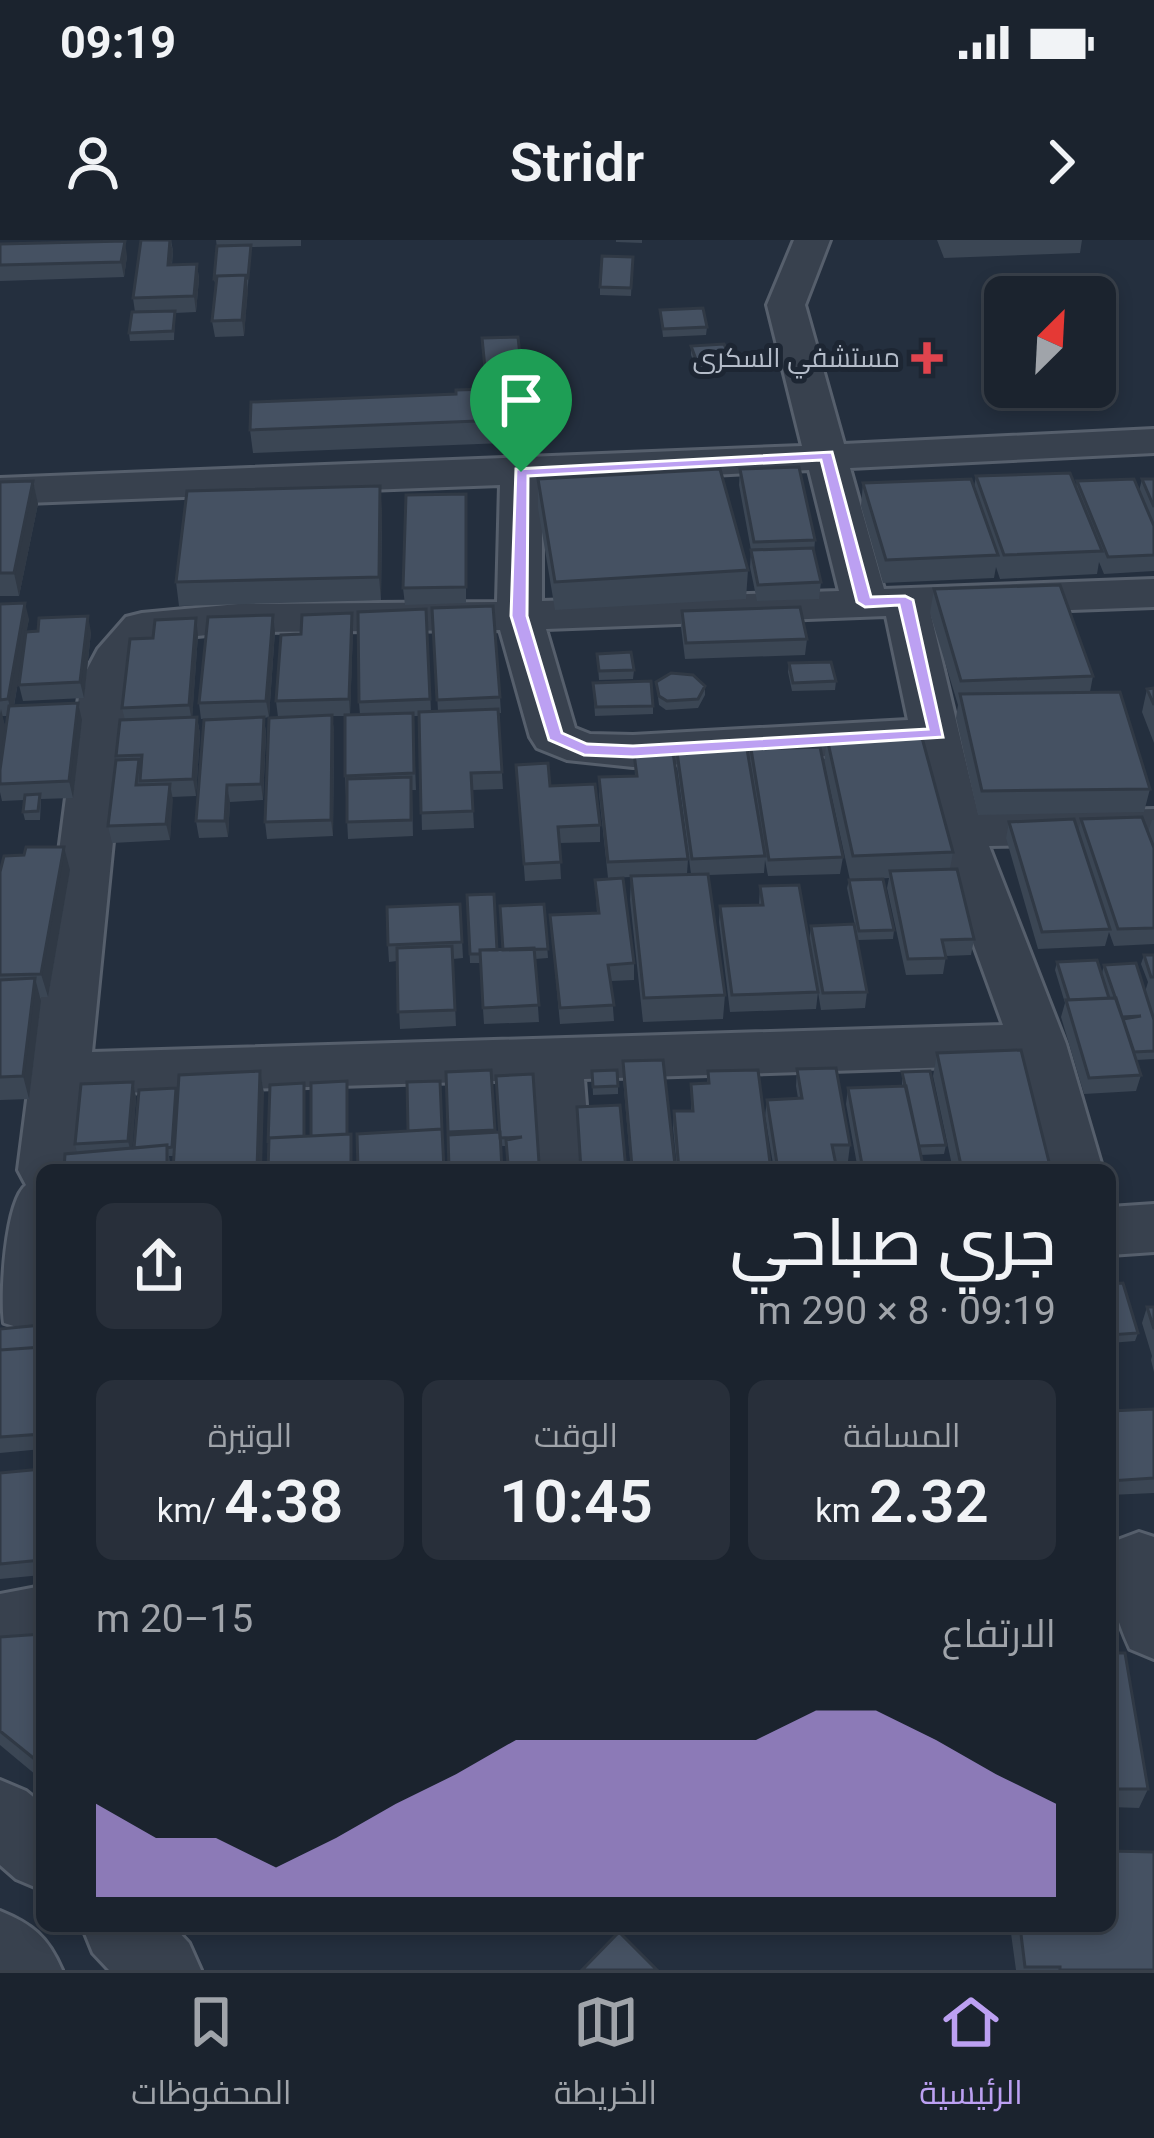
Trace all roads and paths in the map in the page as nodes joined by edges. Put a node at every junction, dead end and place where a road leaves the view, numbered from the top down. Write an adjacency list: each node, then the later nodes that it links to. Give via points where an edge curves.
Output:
1 (812, 240): 3 (street, via 786,305)
2 (1154, 441): 3 (street)
3 (827, 455): 4 (street); 7 (street)
4 (521, 472): 5 (street); 8 (street)
5 (0, 491)
6 (1154, 593): 7 (street)
7 (885, 601): 8 (street); 9 (street)
8 (519, 616): 9 (street, via 554,736 584,749); 14 (street, via 171,622 142,627 124,645 105,681)
9 (937, 734): 11 (street)
10 (1154, 826): 11 (street)
11 (957, 830): 12 (street)
12 (1038, 1044): 13 (street); 17 (street)
13 (555, 1058): 14 (street); 16 (street)
14 (62, 1075): 15 (street)
15 (48, 1164)
16 (562, 1164)
17 (1072, 1164)
18 (1154, 1228): 19 (street)
19 (1116, 1231)
20 (36, 1236): 21 (street)
21 (23, 1306)
22 (1134, 1563): 25 (street)
23 (36, 1618): 24 (street)
24 (0, 1626)
25 (1154, 1627)
26 (0, 1816): 27 (street)
27 (36, 1847)
28 (126, 1932): 31 (street)
29 (0, 1949): 30 (street)
30 (23, 1970)
31 (162, 1970)

